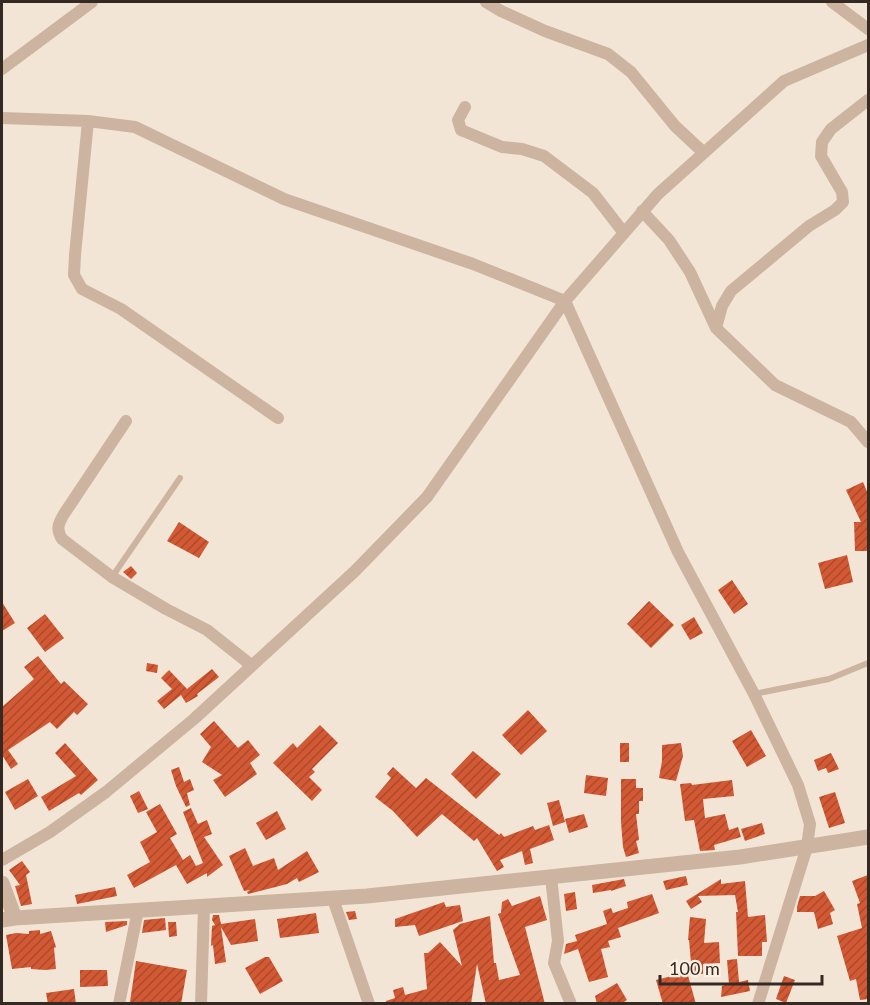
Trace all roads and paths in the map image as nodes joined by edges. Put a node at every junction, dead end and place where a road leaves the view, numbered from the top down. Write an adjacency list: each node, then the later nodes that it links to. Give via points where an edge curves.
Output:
1 (92, 2): 6 (street)
2 (486, 2): 11 (street, via 545,31 608,54 631,72 675,126)
3 (832, 2): 4 (street)
4 (868, 29)
5 (868, 45): 11 (street, via 784,81)
6 (2, 69)
7 (868, 100): 15 (street, via 831,129 822,142 821,156 842,192 843,202 731,291)
8 (465, 107): 13 (street, via 458,120 461,130 502,147 544,156 593,193)
9 (2, 118): 10 (street)
10 (88, 121): 14 (street, via 135,127 284,199 473,264); 16 (street, via 75,255 77,282)
11 (704, 153): 12 (street)
12 (642, 211): 13 (street); 15 (street, via 669,240 690,272)
13 (624, 233): 14 (street)
14 (565, 302): 22 (street, via 427,497 355,571); 23 (street, via 678,552)
15 (716, 328): 18 (street, via 775,385 851,422)
16 (278, 418)
17 (126, 421): 20 (street, via 57,526 62,539)
18 (868, 442)
19 (180, 478): 20 (lane)
20 (112, 577): 22 (street, via 207,630)
21 (868, 663): 23 (lane, via 829,679)
22 (251, 665): 26 (street, via 194,719 106,792)
23 (754, 694): 25 (street, via 798,785 810,824)
24 (868, 837): 25 (street)
25 (807, 847): 27 (street); 37 (street)
26 (2, 860)
27 (550, 877): 29 (street); 36 (street, via 558,941 555,963)
28 (2, 883): 32 (street)
29 (333, 899): 30 (street); 35 (street)
30 (204, 906): 31 (street); 34 (street)
31 (138, 910): 32 (street); 33 (street)
32 (8, 919)
33 (119, 1004)
34 (201, 1004)
35 (369, 1004)
36 (571, 1004)
37 (758, 1004)

